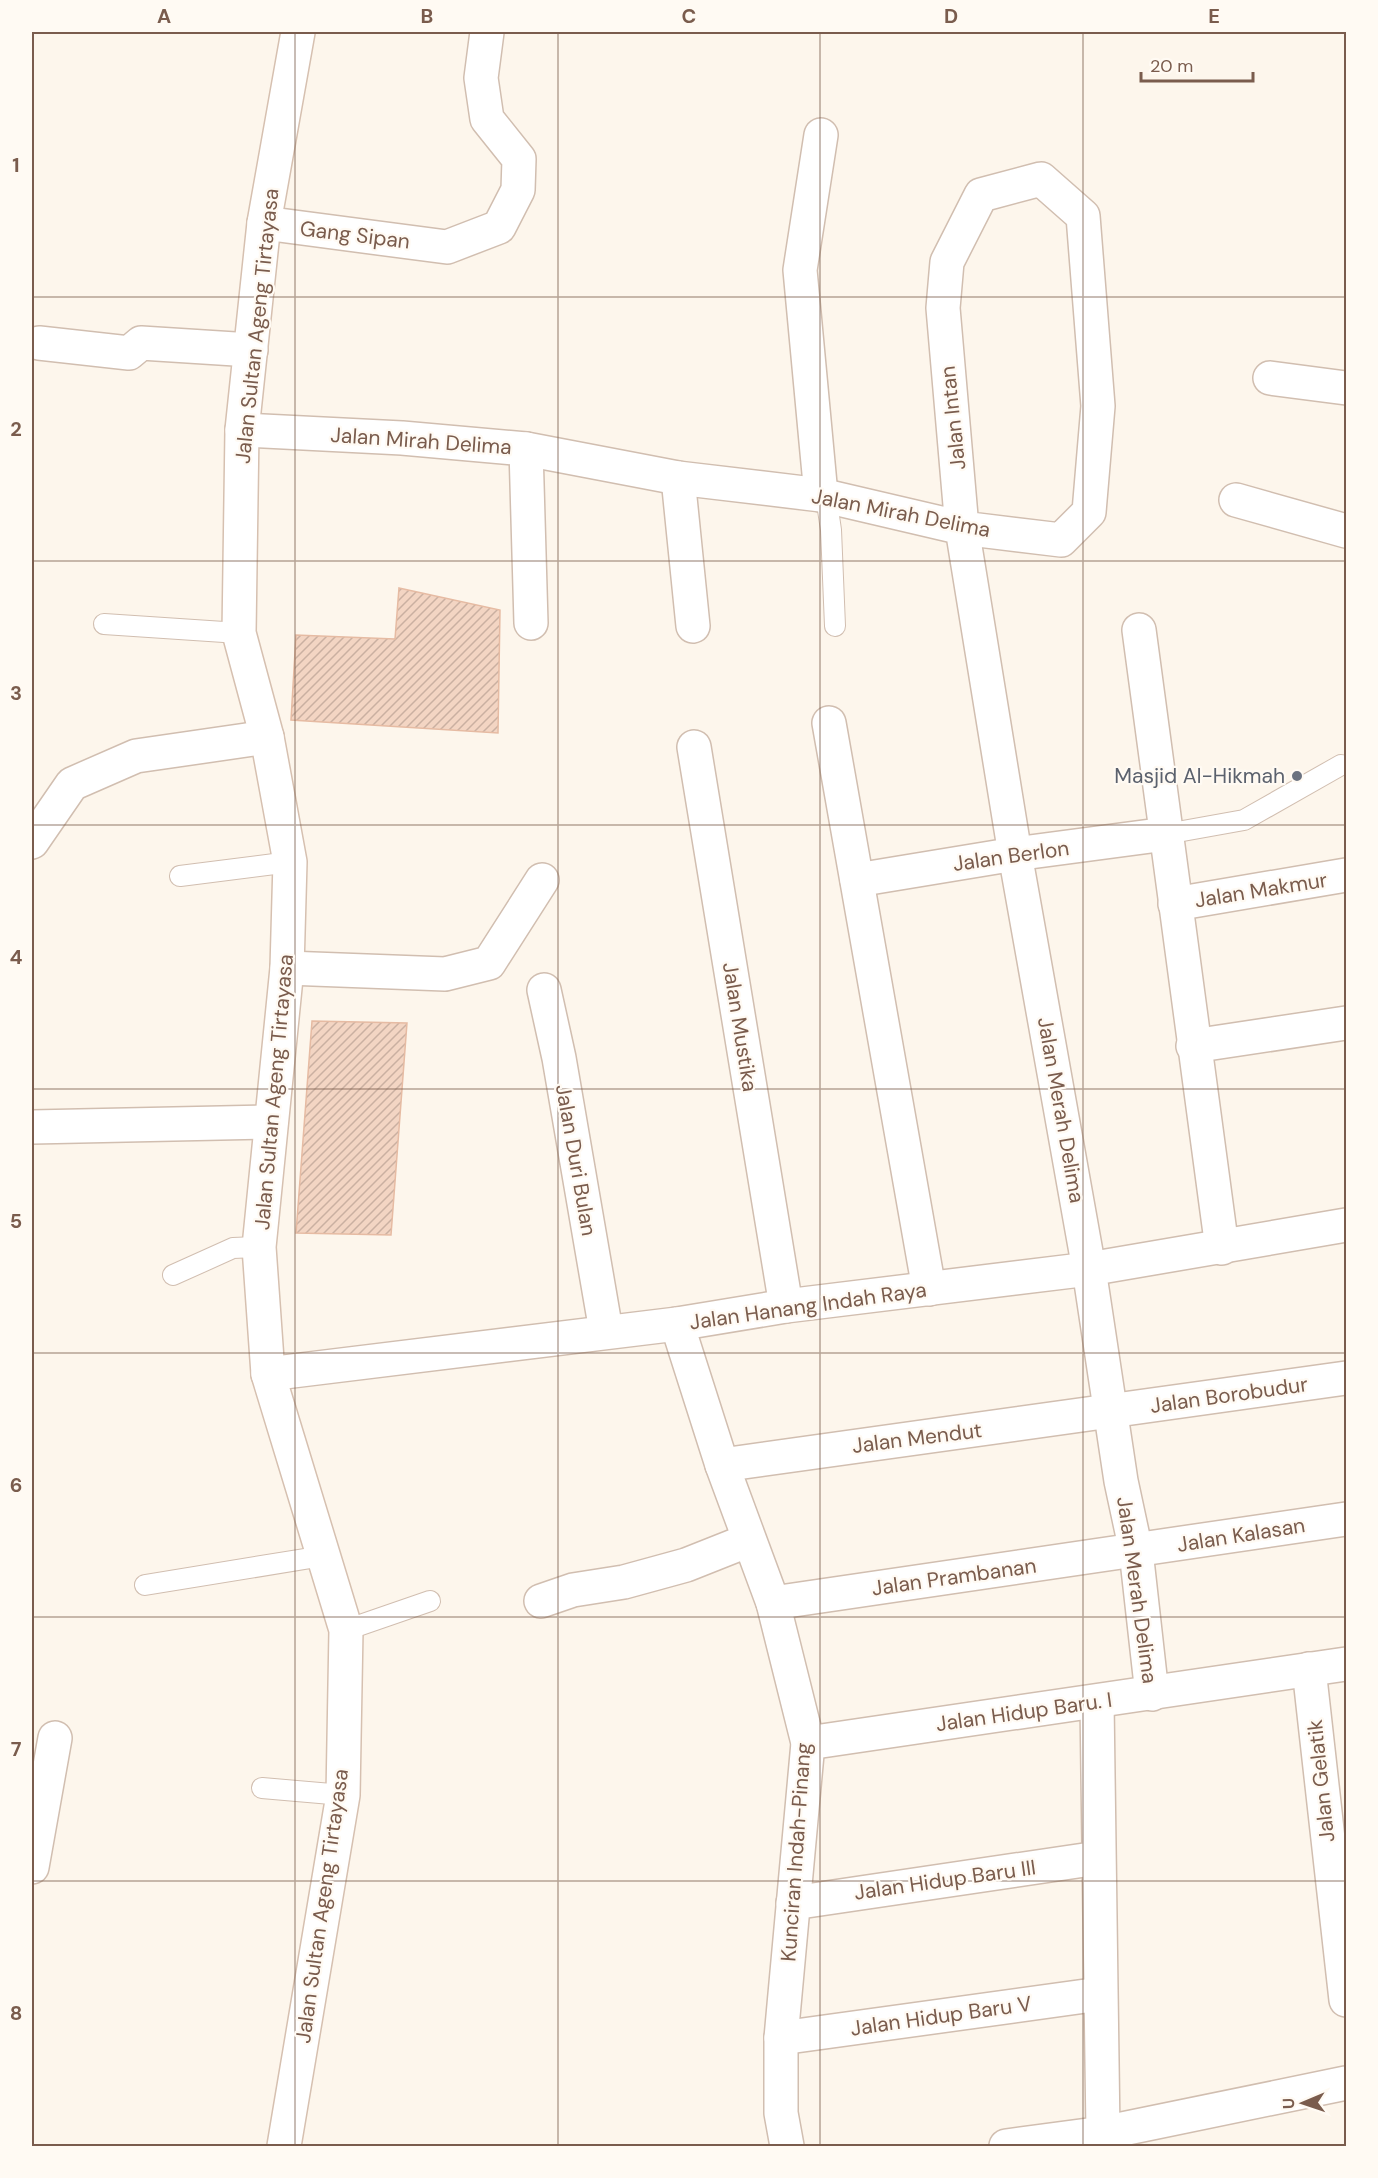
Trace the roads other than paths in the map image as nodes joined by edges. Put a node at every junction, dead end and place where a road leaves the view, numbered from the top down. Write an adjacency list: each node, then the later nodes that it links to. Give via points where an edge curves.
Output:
1 (298, 32): 4 (street, Jalan Sultan Ageng Tirtayasa)
2 (487, 32): 4 (street, Gang Sipan, via 481,78 487,119 519,159 518,190 499,227 447,247)
3 (821, 135): 13 (street, via 800,270)
4 (264, 223): 7 (street, Jalan Sultan Ageng Tirtayasa)
5 (943, 308): 15 (street, Jalan Intan); 15 (street, Jalan Mirah Delima, via 947,262 981,195 1041,179 1083,216 1098,406 1089,512 1061,540)
6 (39, 343): 7 (street, via 129,353 141,343)
7 (251, 350): 10 (street, Jalan Sultan Ageng Tirtayasa)
8 (1270, 378): 9 (street)
9 (1347, 388)
10 (242, 430): 11 (street, Jalan Mirah Delima); 22 (street, Jalan Sultan Ageng Tirtayasa)
11 (526, 448): 12 (street, Jalan Mirah Delima); 17 (street)
12 (678, 478): 13 (street, Jalan Mirah Delima); 19 (street)
13 (823, 496): 15 (street, Jalan Mirah Delima); 20 (lane, via 831,530)
14 (1236, 500): 16 (street)
15 (962, 528): 29 (street, Jalan Merah Delima)
16 (1347, 531)
17 (531, 623)
18 (104, 624): 22 (lane)
19 (693, 626)
20 (835, 626)
21 (1139, 630): 27 (street)
22 (239, 633): 24 (street, Jalan Sultan Ageng Tirtayasa)
23 (829, 723): 34 (street)
24 (267, 737): 28 (street, via 125,760 72,784); 30 (street, Jalan Sultan Ageng Tirtayasa)
25 (694, 747): 48 (street, Jalan Mustika)
26 (1341, 765): 27 (lane, via 1244,820)
27 (1166, 834): 29 (street, Jalan Berlon); 35 (street)
28 (32, 842)
29 (1015, 854): 34 (street, Jalan Berlon); 45 (street, Jalan Merah Delima)
30 (290, 862): 31 (lane); 36 (street, Jalan Sultan Ageng Tirtayasa)
31 (180, 876)
32 (1347, 876): 35 (street, Jalan Makmur)
33 (542, 880): 36 (street, via 489,963 445,974)
34 (857, 880): 47 (street)
35 (1174, 904): 39 (street)
36 (287, 968): 40 (street, Jalan Sultan Ageng Tirtayasa)
37 (544, 990): 50 (street, Jalan Duri Bulan)
38 (1347, 1023): 39 (street)
39 (1193, 1046): 44 (street)
40 (271, 1122): 41 (street); 43 (street, Jalan Sultan Ageng Tirtayasa)
41 (32, 1127)
42 (1347, 1225): 44 (street, Jalan Hanang Indah Raya)
43 (259, 1247): 46 (lane, via 233,1248); 52 (street, Jalan Sultan Ageng Tirtayasa)
44 (1222, 1248): 45 (street, Jalan Hanang Indah Raya)
45 (1089, 1269): 47 (street, Jalan Hanang Indah Raya); 53 (street, Jalan Merah Delima)
46 (173, 1275)
47 (929, 1289): 48 (street, Jalan Hanang Indah Raya)
48 (786, 1306): 49 (street, Jalan Hanang Indah Raya)
49 (677, 1324): 50 (street, Jalan Hanang Indah Raya); 54 (street, Kunciran Indah-Pinang)
50 (606, 1331): 52 (street, Jalan Hanang Indah Raya)
51 (1347, 1378): 53 (street, Jalan Borobudur)
52 (270, 1382): 58 (street, Jalan Sultan Ageng Tirtayasa)
53 (1111, 1412): 54 (street, Jalan Mendut); 57 (street, Jalan Merah Delima)
54 (722, 1465): 56 (street, Kunciran Indah-Pinang)
55 (1347, 1519): 57 (street, Jalan Kalasan)
56 (749, 1540): 61 (street, via 686,1565); 62 (street, Kunciran Indah-Pinang)
57 (1136, 1551): 62 (street, Jalan Prambanan); 66 (street, Jalan Merah Delima)
58 (323, 1556): 59 (lane); 63 (street, Jalan Sultan Ageng Tirtayasa)
59 (145, 1585)
60 (430, 1601): 63 (lane)
61 (541, 1601)
62 (773, 1603): 69 (street, Kunciran Indah-Pinang)
63 (346, 1630): 71 (street, Jalan Sultan Ageng Tirtayasa)
64 (1347, 1664): 65 (street, Jalan Hidup Baru. I)
65 (1309, 1669): 66 (street, Jalan Hidup Baru. I); 72 (street, Jalan Gelatik)
66 (1152, 1694): 67 (street, Jalan Hidup Baru. I)
67 (1096, 1702): 69 (street, Jalan Hidup Baru. I); 73 (street)
68 (55, 1738): 74 (street)
69 (808, 1743): 75 (street, Kunciran Indah-Pinang)
70 (262, 1788): 71 (lane)
71 (343, 1794): 82 (street, Jalan Sultan Ageng Tirtayasa)
72 (1334, 1801): 76 (street, Jalan Gelatik)
73 (1098, 1858): 75 (street, Jalan Hidup Baru III); 77 (street)
74 (32, 1867)
75 (793, 1903): 79 (street, Kunciran Indah-Pinang)
76 (1342, 1939): 78 (street, Jalan Gelatik)
77 (1100, 1994): 79 (street, Jalan Hidup Baru V); 81 (street)
78 (1347, 2000)
79 (781, 2038): 83 (street, Kunciran Indah-Pinang, via 781,2113)
80 (1347, 2083): 81 (street)
81 (1103, 2133): 84 (street)
82 (284, 2146)
83 (787, 2146)
84 (1006, 2146)

